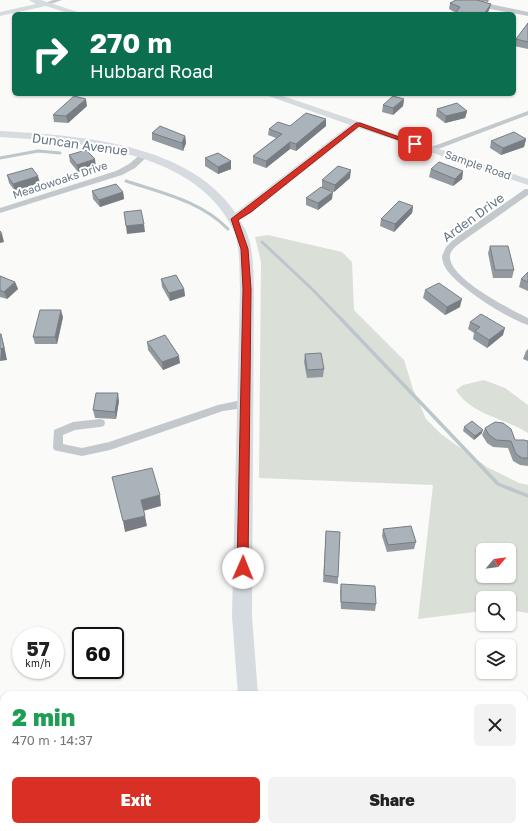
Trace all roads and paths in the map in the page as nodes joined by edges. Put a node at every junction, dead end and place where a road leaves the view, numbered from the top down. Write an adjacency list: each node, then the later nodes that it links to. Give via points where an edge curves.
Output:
1 (32, 0): 4 (street)
2 (59, 0): 4 (street)
3 (463, 0): 6 (street)
4 (48, 4): 5 (street); 8 (street)
5 (74, 12)
6 (508, 12)
7 (516, 13): 9 (street)
8 (0, 14)
9 (528, 14)
10 (274, 96): 12 (street, Sample Road)
11 (528, 113): 14 (street)
12 (358, 124): 14 (street, Sample Road); 19 (street)
13 (0, 134): 15 (main road, Duncan Avenue, via 80,141)
14 (430, 149): 16 (street, Sample Road)
15 (145, 155): 18 (street, Meadowoaks Drive, via 118,173); 19 (main road, Duncan Avenue, via 167,163 196,180 216,196)
16 (528, 182)
17 (528, 191): 20 (street, Arden Drive, via 457,241 446,255 451,271 464,283)
18 (0, 211)
19 (234, 219): 21 (main road, Duncan Avenue, via 242,239 246,260)
20 (528, 322)
21 (245, 408): 22 (street, via 237,405 222,408 110,446 82,452 58,447 58,433 73,426); 23 (main road, Duncan Avenue, via 242,616)
22 (100, 423)
23 (248, 691)

